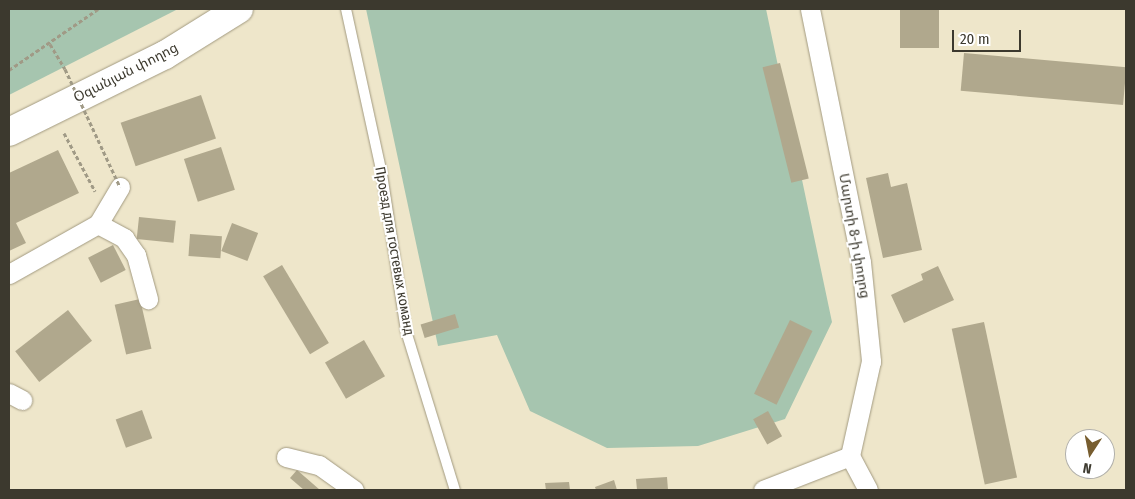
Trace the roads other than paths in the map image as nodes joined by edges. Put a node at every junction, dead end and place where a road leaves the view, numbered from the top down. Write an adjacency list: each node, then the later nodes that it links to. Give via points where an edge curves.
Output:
1 (239, 9): 4 (main road, Օզանյան փողոց, via 165,55)
2 (346, 9): 12 (lane, Проезд для гостевых команд, via 382,174 406,331)
3 (810, 9): 10 (street, Մարտի 8-ի փողոց, via 861,262 871,361)
4 (9, 132)
5 (120, 187): 6 (street)
6 (102, 218): 7 (street); 8 (street, via 124,238 136,256)
7 (9, 274)
8 (148, 299)
9 (286, 456): 11 (street, via 319,465)
10 (850, 456): 13 (street); 14 (street)
11 (354, 490)
12 (454, 490)
13 (763, 490)
14 (868, 490)

